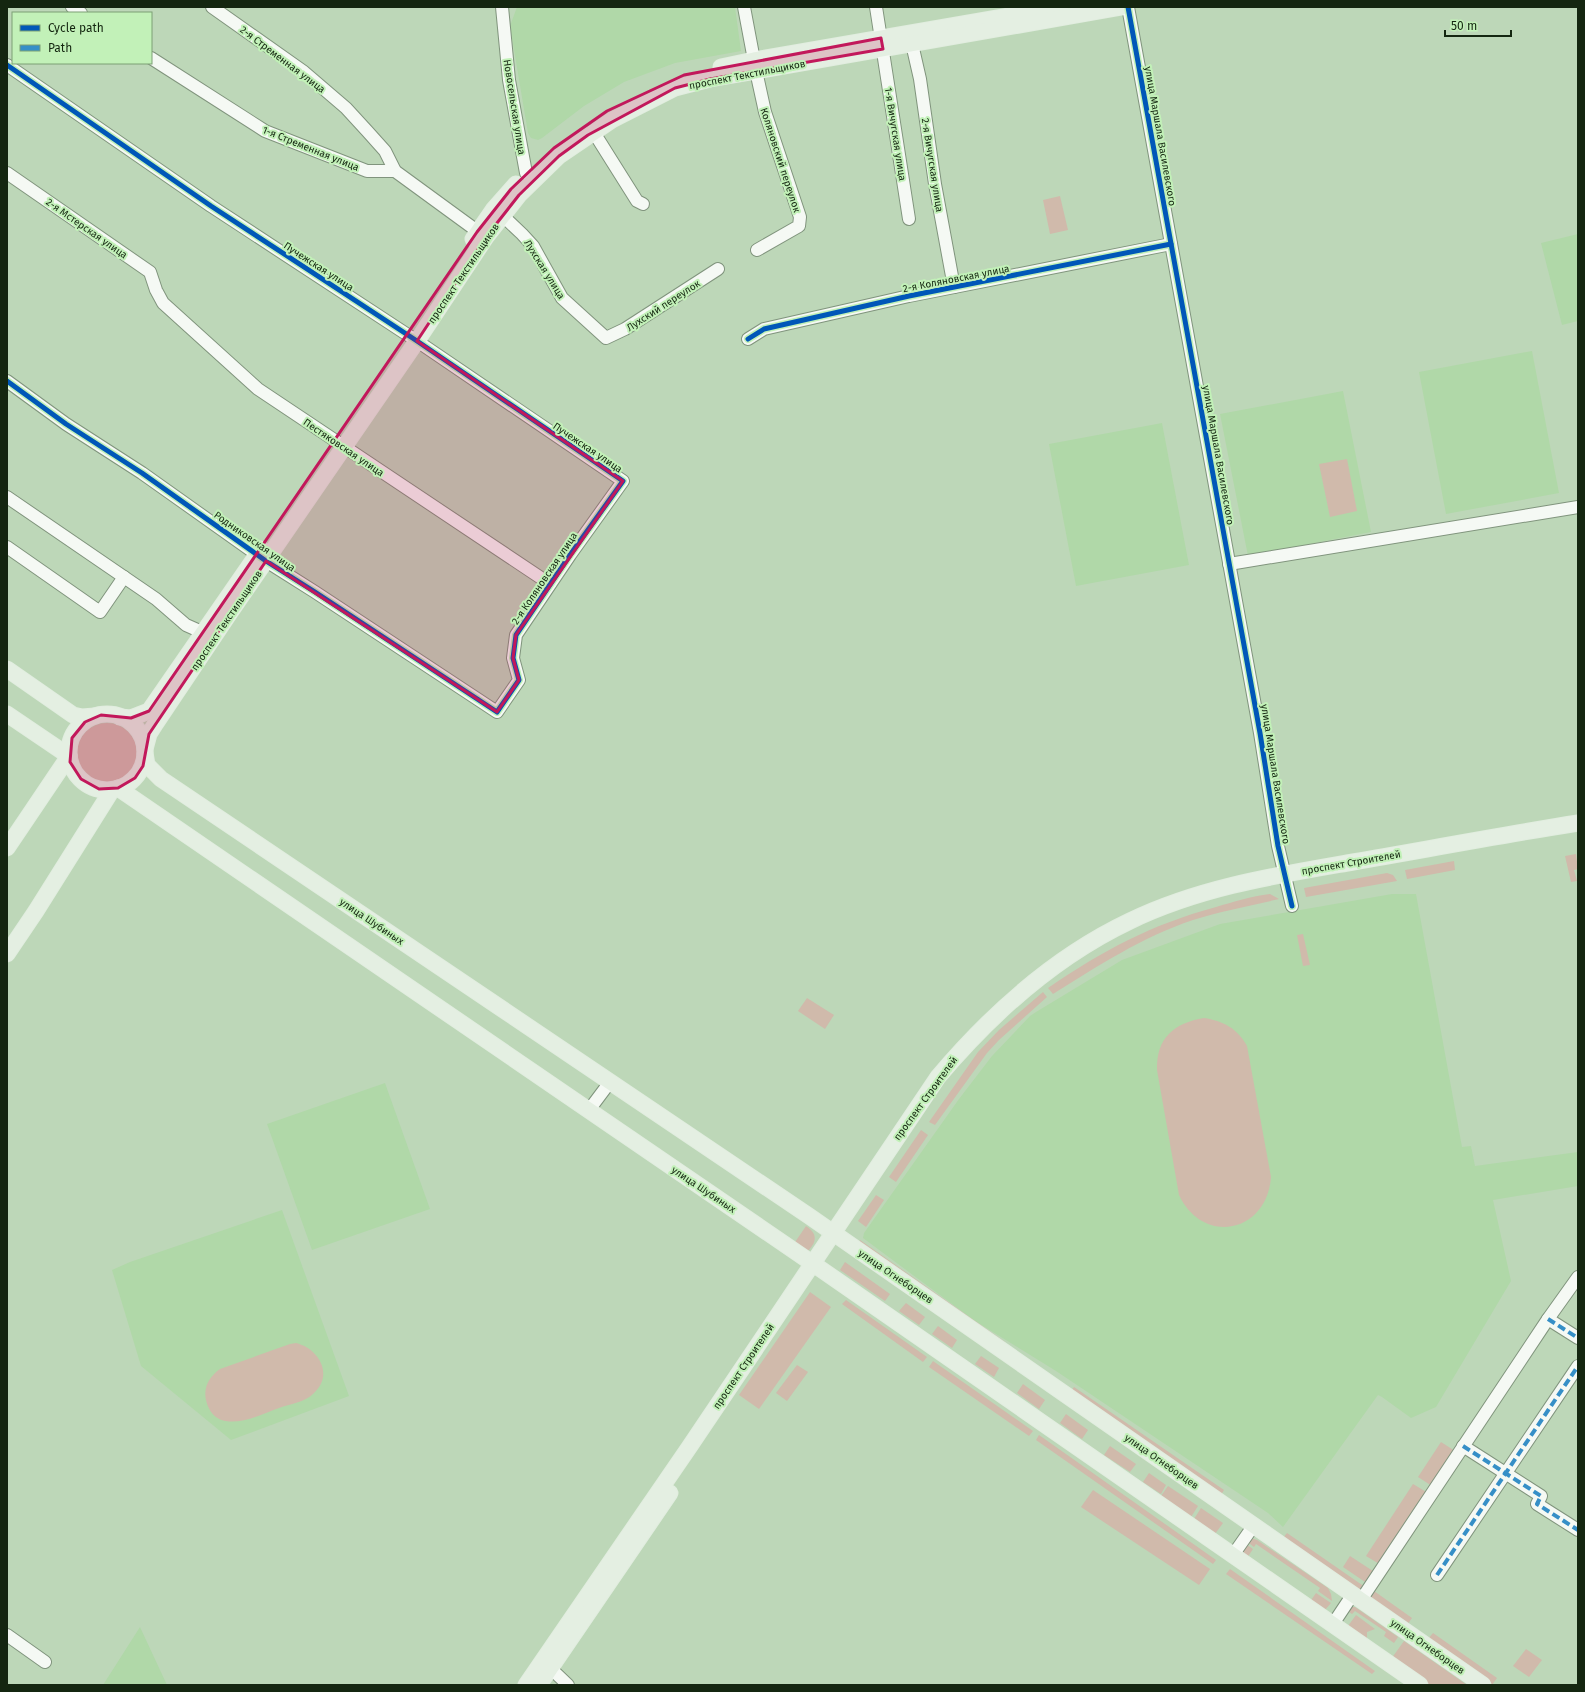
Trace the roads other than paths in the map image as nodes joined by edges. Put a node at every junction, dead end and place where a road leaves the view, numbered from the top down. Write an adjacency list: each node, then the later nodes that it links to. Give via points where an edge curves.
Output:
1 (212, 7): 15 (street, 2-я Стременная улица, via 304,72 346,108 385,151)
2 (502, 7): 17 (street, Новосельская улица, via 509,80)
3 (744, 7): 13 (street, Коляновский переулок)
4 (876, 7): 9 (street, 1-я Вичугская улица)
5 (1061, 7): 8 (main road, проспект Текстильщиков)
6 (1122, 7): 10 (main road, проспект Текстильщиков)
7 (1128, 7): 22 (street, улица Маршала Василевского)
8 (1005, 12): 9 (main road, проспект Текстильщиков)
9 (882, 43): 10 (main road, проспект Текстильщиков); 13 (main road, проспект Текстильщиков); 20 (street, 1-я Вичугская улица)
10 (912, 44): 25 (street, 2-я Вичугская улица)
11 (152, 59): 15 (street, 1-я Стременная улица, via 265,131 367,171)
12 (7, 65): 27 (street, Пучежская улица, via 211,206)
13 (755, 65): 14 (main road, проспект Текстильщиков, via 675,88); 17 (main road, проспект Текстильщиков, via 684,75 634,96 584,125 554,148); 23 (street, Коляновский переулок, via 765,112 800,217 798,226)
14 (593, 131): 17 (main road, проспект Текстильщиков); 18 (street, via 638,201)
15 (395, 171): 21 (street)
16 (7, 173): 26 (street, 2-я Мстерская улица, via 150,272)
17 (529, 177): 19 (main road, проспект Текстильщиков); 21 (main road, проспект Текстильщиков, via 494,210)
18 (643, 204)
19 (503, 216): 21 (main road, проспект Текстильщиков); 28 (street, Лухская улица, via 533,246 562,298)
20 (909, 219)
21 (482, 234): 27 (main road, проспект Текстильщиков)
22 (1171, 244): 25 (street, 2-я Коляновская улица); 37 (street, улица Маршала Василевского)
23 (757, 250)
24 (718, 269): 28 (street, Лухский переулок, via 625,329)
25 (954, 287): 29 (street, 2-я Коляновская улица, via 764,329)
26 (156, 290): 31 (street, Пестяковская улица, via 163,303 173,313 258,389)
27 (412, 338): 31 (main road, проспект Текстильщиков); 32 (street, Пучежская улица)
28 (606, 338)
29 (748, 339)
30 (7, 381): 36 (street, Родниковская улица)
31 (339, 444): 36 (main road, проспект Текстильщиков); 39 (street, Пестяковская улица)
32 (623, 481): 39 (street, 2-я Коляновская улица)
33 (7, 497): 38 (street)
34 (1578, 507): 37 (street)
35 (7, 547): 38 (street, via 100,612)
36 (262, 558): 40 (main road, проспект Текстильщиков); 42 (street, Родниковская улица); 46 (main road, проспект Текстильщиков, via 149,734)
37 (1229, 564): 52 (street, улица Маршала Василевского)
38 (124, 576): 40 (street, via 186,625)
39 (550, 584): 42 (street, 2-я Коляновская улица, via 516,635 513,658 519,680)
40 (204, 633): 45 (main road, проспект Текстильщиков, via 149,711 130,718)
41 (7, 670): 44 (main road, via 73,715)
42 (497, 712)
43 (7, 714): 47 (main road)
44 (95, 716): 45 (main road, via 107,714); 47 (main road, via 74,734)
45 (120, 717): 46 (main road, via 135,727 141,735)
46 (145, 751): 48 (main road, via 140,772 130,783); 55 (main road, улица Шубиных, via 147,765 160,779)
47 (69, 756): 48 (main road, via 76,774 86,784 99,789); 51 (main road)
48 (115, 789): 54 (main road); 56 (main road, улица Шубиных)
49 (1578, 823): 52 (main road, проспект Строителей)
50 (1578, 833): 52 (main road, проспект Строителей)
51 (7, 848)
52 (1285, 879): 53 (street, улица Маршала Василевского); 57 (main road, проспект Строителей, via 1172,914 1135,929 1067,969 1026,999 985,1037 947,1082)
53 (1292, 906)
54 (7, 954)
55 (610, 1082): 56 (street); 57 (main road, улица Шубиных)
56 (589, 1110): 58 (main road, улица Шубиных)
57 (836, 1235): 58 (main road, проспект Строителей); 65 (main road, улица Огнеборцев)
58 (816, 1265): 67 (main road); 73 (main road, проспект Строителей)
59 (1578, 1277): 60 (street)
60 (1548, 1319): 61 (street); 63 (street)
61 (1578, 1338)
62 (1578, 1366): 64 (street)
63 (1463, 1446): 64 (street); 69 (street)
64 (1505, 1472): 66 (street, via 1541,1496 1537,1504); 68 (street)
65 (1254, 1525): 67 (street); 69 (main road, улица Огнеборцев)
66 (1578, 1530)
67 (1233, 1555): 70 (main road)
68 (1437, 1575)
69 (1357, 1597): 70 (street); 78 (main road, улица Огнеборцев)
70 (1333, 1624): 77 (main road)
71 (7, 1635): 72 (street)
72 (45, 1662)
73 (547, 1664): 74 (main road, проспект Строителей); 75 (main road, проспект Строителей); 76 (street)
74 (526, 1685)
75 (539, 1685)
76 (568, 1685)
77 (1420, 1685)
78 (1483, 1685)

